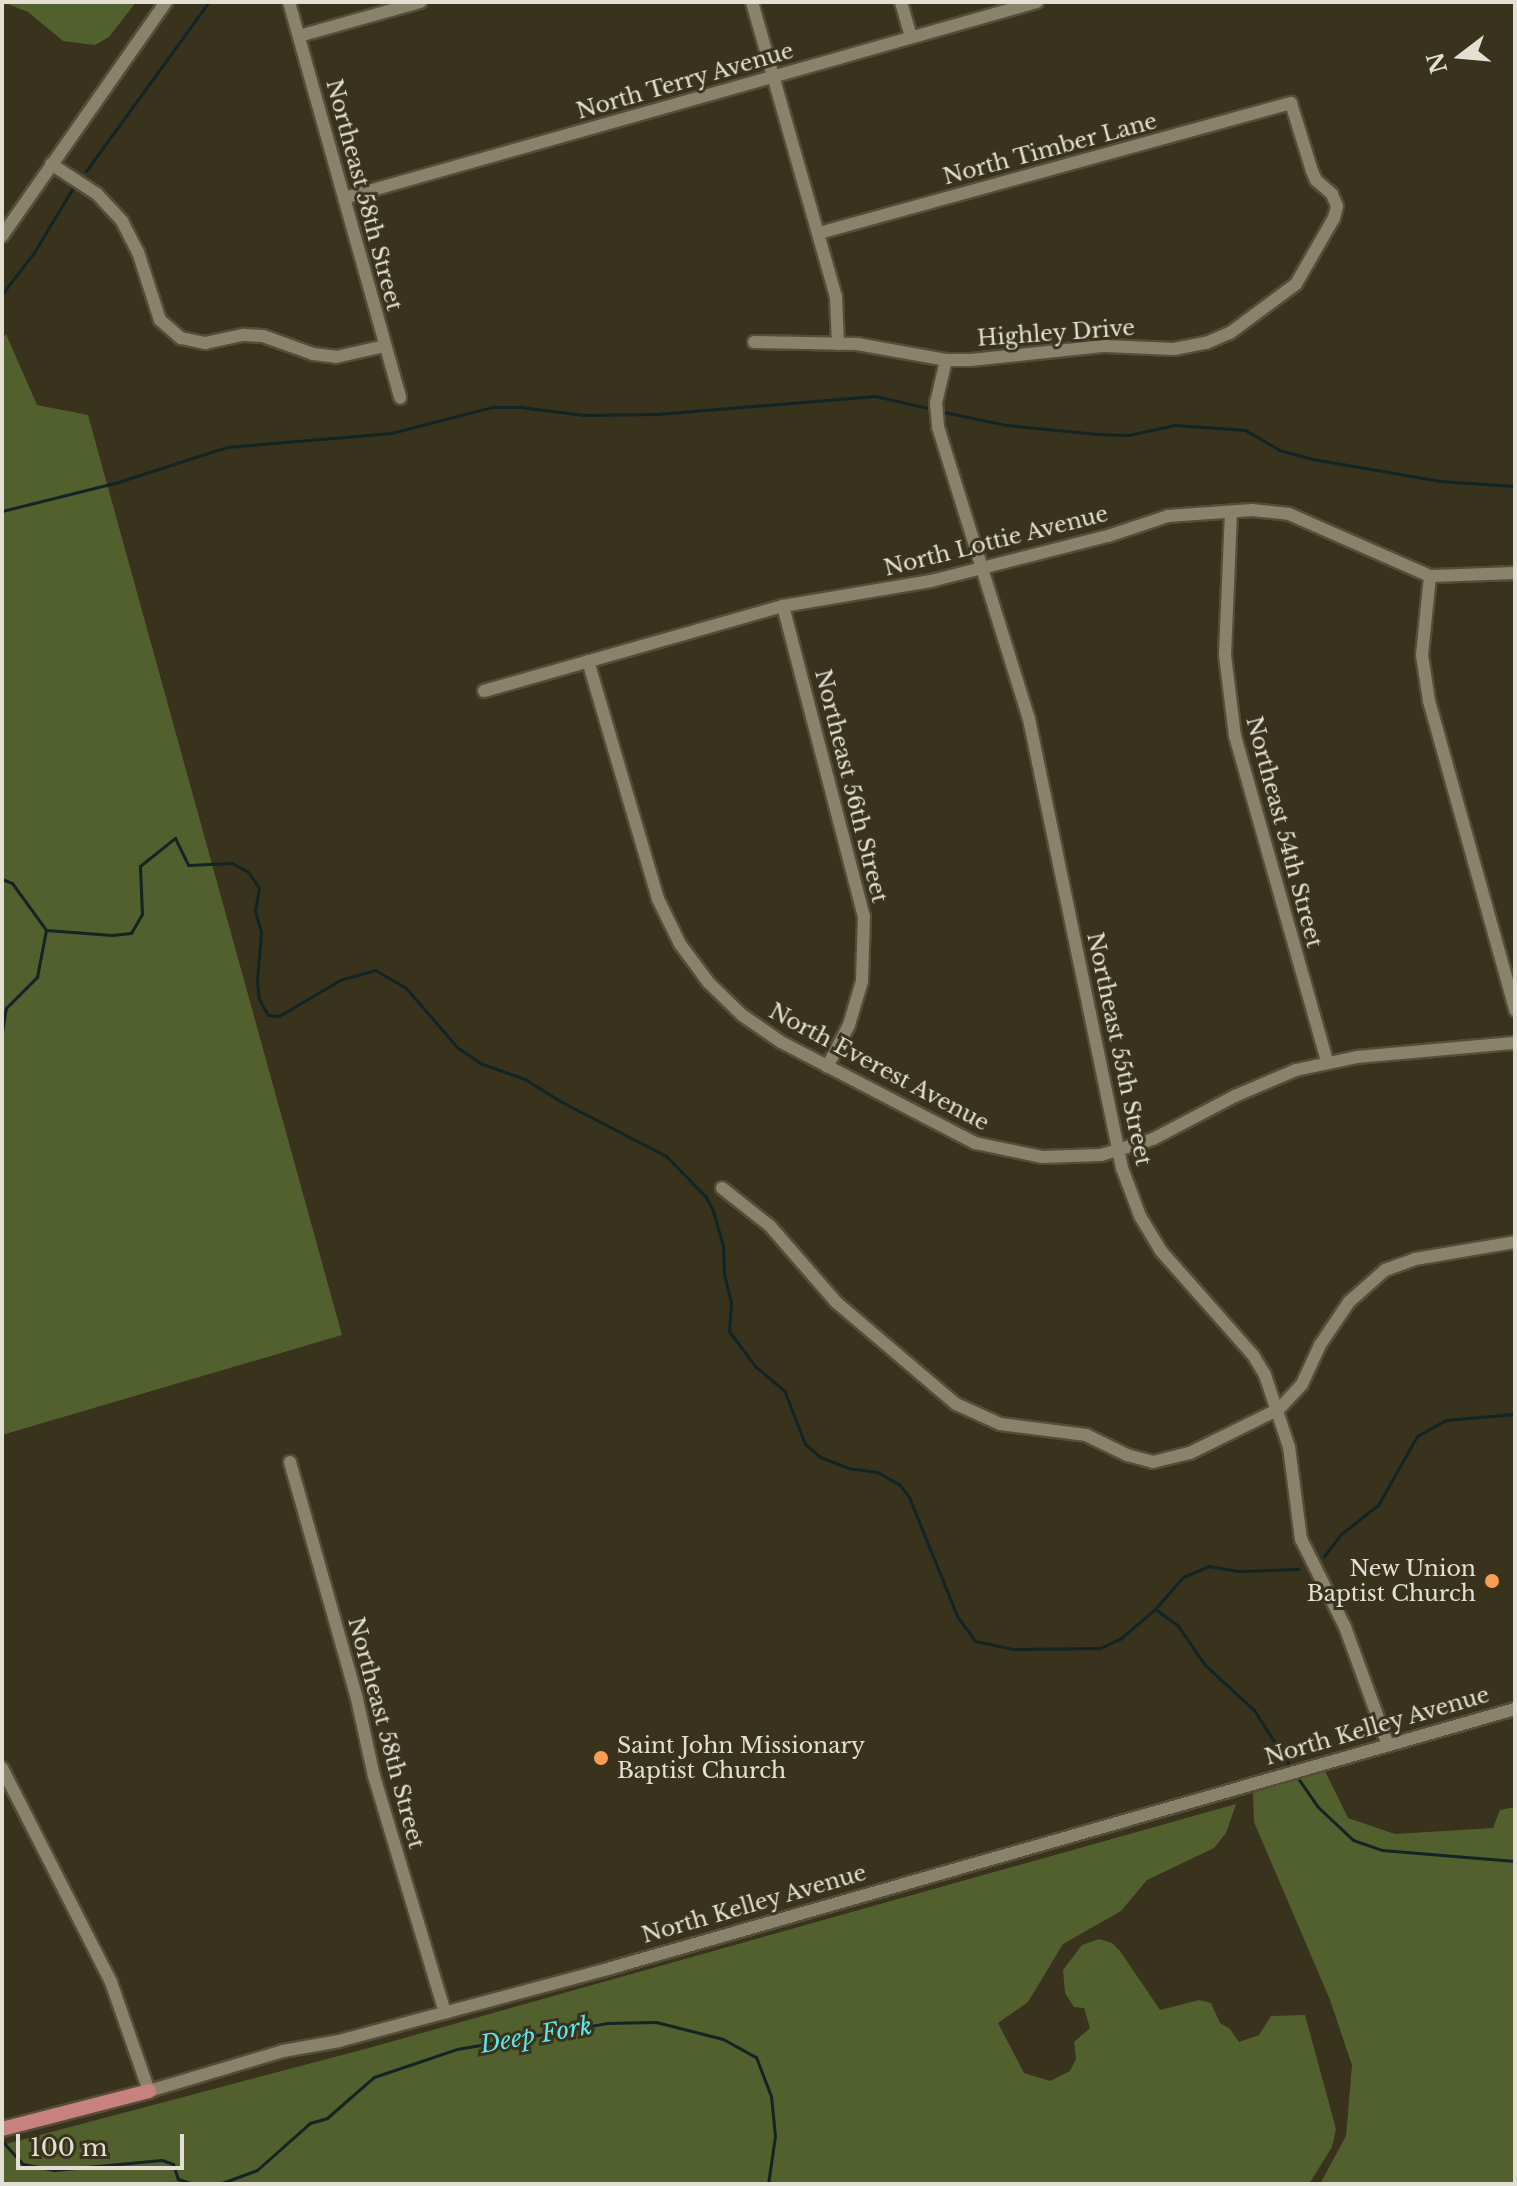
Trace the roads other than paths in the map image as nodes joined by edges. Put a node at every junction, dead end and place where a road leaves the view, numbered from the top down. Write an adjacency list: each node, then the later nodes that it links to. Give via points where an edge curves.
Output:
1 (166, 2): 10 (street)
2 (289, 2): 7 (street, Northeast 58th Street)
3 (420, 2): 7 (street)
4 (752, 2): 9 (street)
5 (901, 2): 8 (street)
6 (1037, 2): 8 (street, North Terry Avenue)
7 (299, 36): 11 (street, Northeast 58th Street)
8 (911, 37): 9 (street, North Terry Avenue)
9 (773, 76): 11 (street, North Terry Avenue); 13 (street)
10 (51, 164): 14 (street); 17 (street, via 97,194 122,221 138,252 155,311 165,328 181,338 205,343 263,336 336,357)
11 (344, 198): 17 (street, Northeast 58th Street)
12 (1335, 200): 13 (street, North Timber Lane, via 1312,171 1291,103); 18 (street, Highley Drive, via 1334,218 1296,284 1217,339 1174,349 1105,346 1006,359)
13 (819, 233): 16 (street, via 836,297)
14 (2, 236)
15 (754, 342): 16 (street, Highley Drive)
16 (838, 344): 18 (street, Highley Drive)
17 (385, 346): 19 (street, Northeast 58th Street)
18 (946, 360): 21 (street, Northeast 55th Street, via 935,414)
19 (400, 398)
20 (1231, 512): 21 (street, North Lottie Avenue, via 1168,516); 23 (street, North Lottie Avenue, via 1289,514); 29 (street, Northeast 54th Street, via 1225,655 1235,736)
21 (983, 568): 24 (street, North Lottie Avenue); 31 (street, Northeast 55th Street, via 1037,753)
22 (1515, 573): 23 (street, North Lottie Avenue)
23 (1430, 576): 27 (street, via 1423,627 1433,724)
24 (783, 606): 25 (street, North Lottie Avenue); 30 (street, Northeast 56th Street, via 864,916 862,981 849,1025)
25 (588, 661): 26 (street, North Lottie Avenue); 30 (street, North Everest Avenue, via 658,899 675,934 709,983 742,1015)
26 (484, 691)
27 (1515, 1010)
28 (1515, 1043): 29 (street, North Everest Avenue)
29 (1327, 1062): 31 (street, North Everest Avenue, via 1269,1080 1153,1139)
30 (827, 1067): 31 (street, North Everest Avenue, via 994,1149 1053,1157)
31 (1118, 1151): 34 (street, Northeast 55th Street, via 1150,1235 1253,1355)
32 (722, 1188): 34 (street, via 770,1226 836,1302 945,1395 984,1419 1086,1435 1153,1462 1190,1453)
33 (1515, 1242): 34 (street, via 1415,1259 1373,1279 1335,1320 1302,1384)
34 (1279, 1409): 37 (street, Northeast 55th Street, via 1294,1469 1301,1539 1345,1627)
35 (290, 1462): 39 (street, Northeast 58th Street, via 374,1776)
36 (1515, 1709): 37 (street, North Kelley Avenue)
37 (1388, 1745): 39 (street, North Kelley Avenue)
38 (2, 1768): 40 (street, via 111,1982)
39 (445, 2013): 40 (street, North Kelley Avenue, via 283,2051)
40 (149, 2091): 41 (main road, North Kelley Avenue)
41 (2, 2129)

